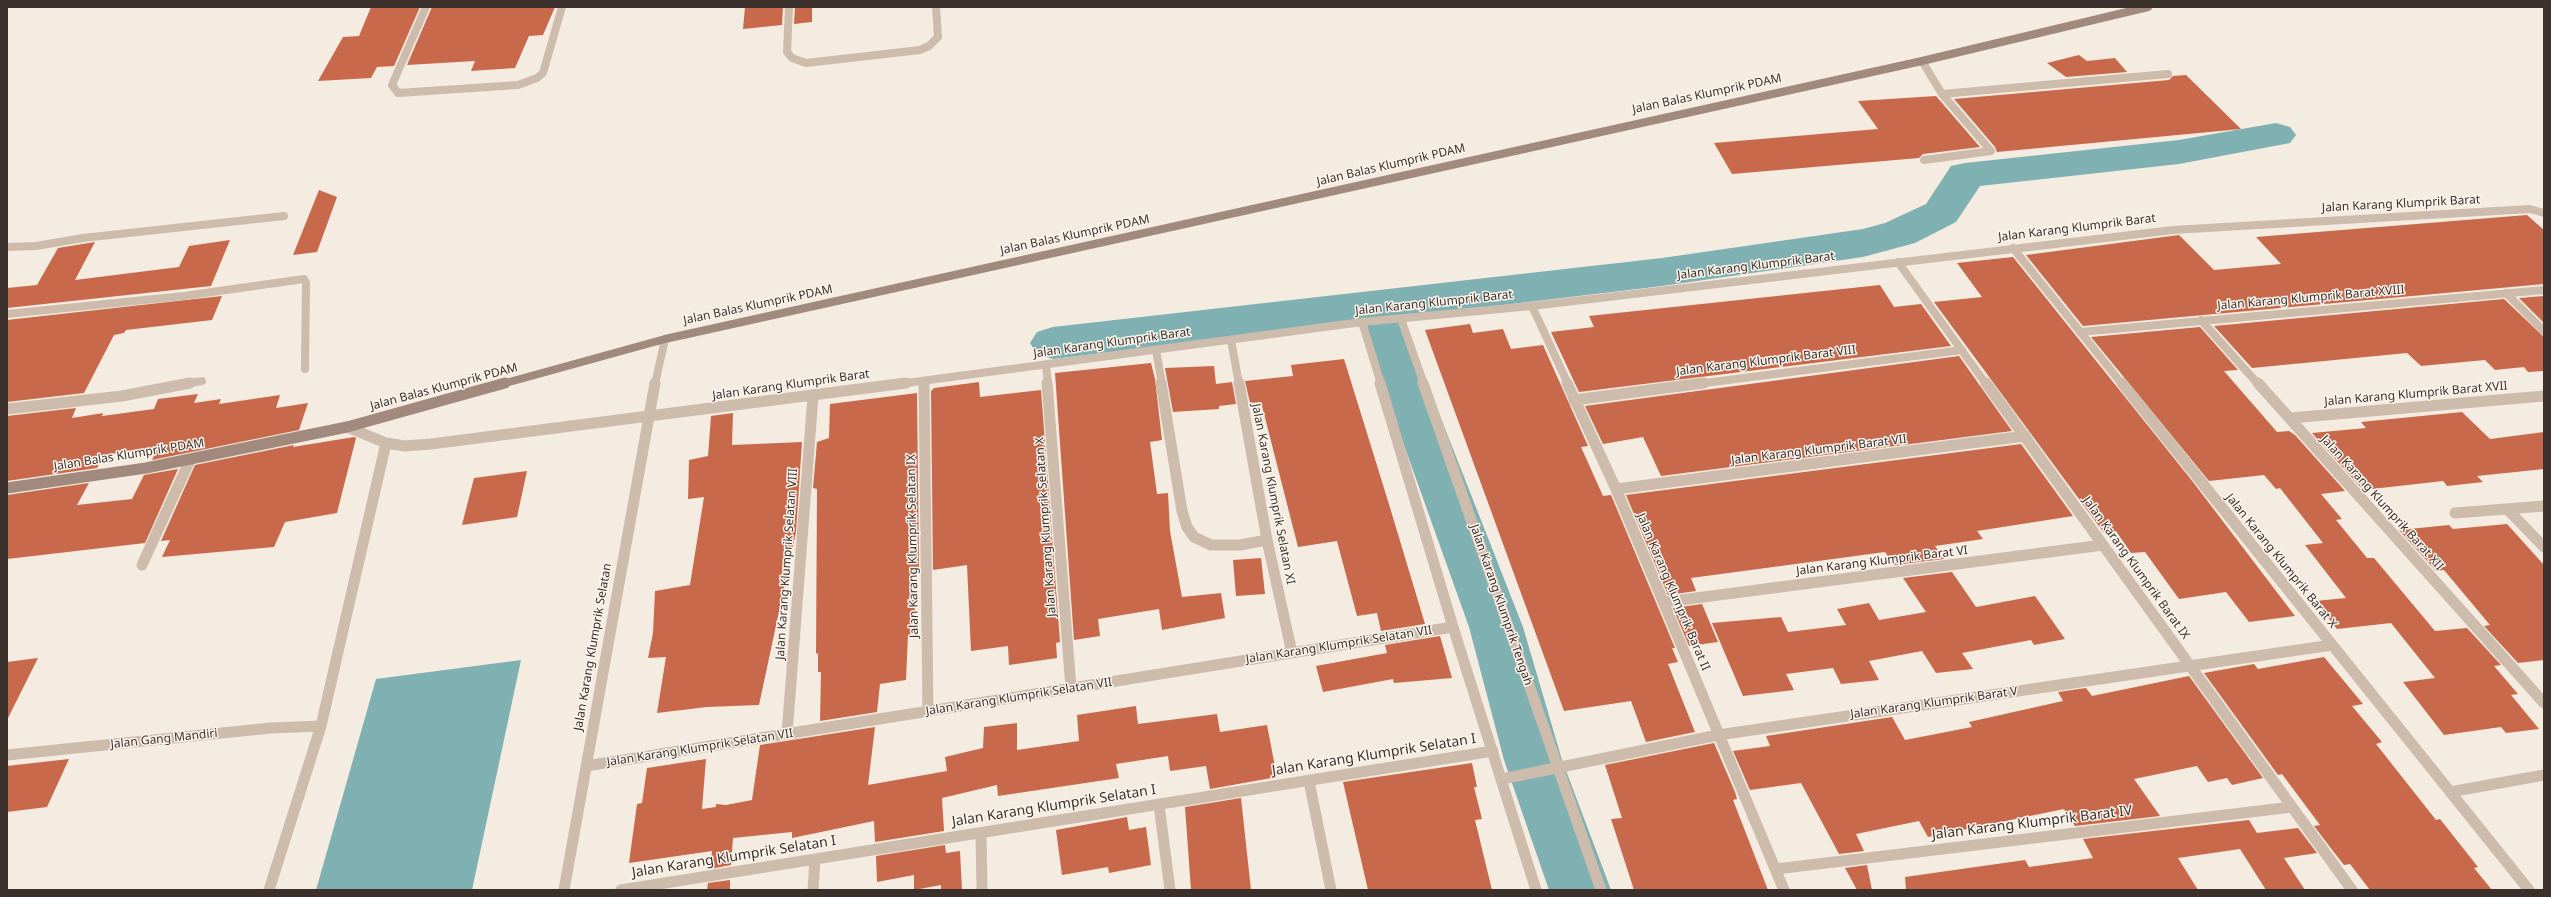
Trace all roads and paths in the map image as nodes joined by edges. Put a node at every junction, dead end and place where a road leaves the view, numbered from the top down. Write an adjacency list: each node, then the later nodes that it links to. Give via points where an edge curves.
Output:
1 (426, 7): 2 (street, via 392,86 398,93 518,85 537,78 543,73)
2 (562, 7)
3 (789, 7): 4 (street, via 787,52 799,62 912,52 929,46 938,37)
4 (936, 7)
5 (2148, 7): 6 (street, Jalan Balas Klumprik PDAM)
6 (1922, 61): 8 (street); 24 (street, Jalan Balas Klumprik PDAM)
7 (2168, 74): 8 (street)
8 (1942, 94): 9 (street, via 1990,151)
9 (1924, 160)
10 (2544, 213): 13 (street, Jalan Karang Klumprik Barat, via 2530,209 2173,230)
11 (284, 216): 12 (street, via 83,238 36,246)
12 (7, 247)
13 (2013, 248): 14 (street, Jalan Karang Klumprik Barat); 22 (street, Jalan Karang Klumprik Barat X)
14 (1898, 262): 17 (street, Jalan Karang Klumprik Barat); 27 (street, Jalan Karang Klumprik Barat IX)
15 (2544, 290): 16 (street, Jalan Karang Klumprik Barat XVIII)
16 (2506, 292): 20 (street, Jalan Karang Klumprik Barat XVIII); 23 (street)
17 (1532, 306): 19 (street, Jalan Karang Klumprik Barat); 34 (street, Jalan Karang Klumprik Barat II)
18 (7, 314): 29 (street, via 304,279)
19 (1396, 319): 21 (street, Jalan Karang Klumprik Barat); 65 (street, Jalan Karang Klumprik Tengah)
20 (2201, 320): 22 (street, Jalan Karang Klumprik Barat XVIII); 37 (street, Jalan Karang Klumprik Barat XII)
21 (1365, 322): 25 (street, Jalan Karang Klumprik Barat); 52 (street)
22 (2080, 332): 53 (street, Jalan Karang Klumprik Barat X)
23 (2544, 332)
24 (665, 339): 36 (street, Jalan Karang Klumprik Selatan); 38 (street, Jalan Balas Klumprik PDAM)
25 (1231, 340): 26 (street, Jalan Karang Klumprik Barat); 47 (street, Jalan Karang Klumprik Selatan XI)
26 (1156, 350): 28 (street, Jalan Karang Klumprik Barat); 47 (street, via 1186,527 1194,537 1211,545 1240,545)
27 (1962, 350): 34 (street, Jalan Karang Klumprik Barat VIII); 39 (street, Jalan Karang Klumprik Barat IX)
28 (1046, 364): 31 (street, Jalan Karang Klumprik Barat); 56 (street, Jalan Karang Klumprik Selatan X)
29 (305, 369)
30 (202, 381): 35 (street, via 122,396)
31 (924, 381): 32 (street, Jalan Karang Klumprik Barat); 58 (street, Jalan Karang Klumprik Selatan IX)
32 (813, 396): 36 (street, Jalan Karang Klumprik Barat); 60 (street, Jalan Karang Klumprik Selatan VIII)
33 (2544, 396): 37 (street, Jalan Karang Klumprik Barat XVII)
34 (1574, 400): 43 (street, Jalan Karang Klumprik Barat II)
35 (7, 409)
36 (648, 410): 40 (street, Jalan Karang Klumprik Barat, via 431,444 405,446); 64 (street, Jalan Karang Klumprik Selatan)
37 (2290, 418): 57 (street, Jalan Karang Klumprik Barat XII)
38 (346, 427): 40 (street, Jalan Karang Klumprik Barat); 41 (street, Jalan Balas Klumprik PDAM)
39 (2025, 436): 43 (street, Jalan Karang Klumprik Barat VII); 48 (street, Jalan Karang Klumprik Barat IX)
40 (386, 443): 59 (street)
41 (190, 460): 42 (street, Jalan Balas Klumprik PDAM); 50 (street)
42 (7, 488)
43 (1616, 489): 51 (street, Jalan Karang Klumprik Barat II)
44 (2544, 506): 45 (street)
45 (2508, 509): 46 (street); 49 (street)
46 (2455, 513)
47 (1266, 540): 54 (street, Jalan Karang Klumprik Selatan XI)
48 (2103, 546): 51 (street, Jalan Karang Klumprik Barat VI); 55 (street, Jalan Karang Klumprik Barat IX)
49 (2544, 547)
50 (142, 566)
51 (1665, 602): 61 (street, Jalan Karang Klumprik Barat II)
52 (1453, 627): 54 (street, Jalan Karang Klumprik Selatan VII); 62 (street)
53 (2332, 645): 55 (street, Jalan Karang Klumprik Barat V); 69 (street, Jalan Karang Klumprik Barat X)
54 (1292, 653): 56 (street, Jalan Karang Klumprik Selatan VII)
55 (2191, 667): 61 (street, Jalan Karang Klumprik Barat V); 71 (street, Jalan Karang Klumprik Barat IX)
56 (1072, 688): 58 (street, Jalan Karang Klumprik Selatan VII)
57 (2544, 703)
58 (928, 711): 60 (street, Jalan Karang Klumprik Selatan VII)
59 (316, 726): 63 (street, Jalan Gang Mandiri, via 271,728); 75 (street)
60 (786, 734): 64 (street, Jalan Karang Klumprik Selatan VII)
61 (1718, 735): 65 (street, Jalan Karang Klumprik Barat V); 74 (street, Jalan Karang Klumprik Barat II)
62 (1492, 751): 67 (street); 68 (street, Jalan Karang Klumprik Selatan I)
63 (7, 755)
64 (586, 766): 76 (street, Jalan Karang Klumprik Selatan)
65 (1556, 768): 67 (street, Jalan Karang Klumprik Barat V); 83 (street, Jalan Karang Klumprik Tengah)
66 (2544, 775): 69 (street)
67 (1502, 779): 82 (street)
68 (1309, 781): 70 (street, Jalan Karang Klumprik Selatan I); 81 (street)
69 (2450, 792): 86 (street, Jalan Karang Klumprik Barat X)
70 (1159, 804): 72 (street, Jalan Karang Klumprik Selatan I); 80 (street)
71 (2292, 807): 74 (street, Jalan Karang Klumprik Barat IV); 85 (street, Jalan Karang Klumprik Barat IX)
72 (981, 833): 73 (street, Jalan Karang Klumprik Selatan I); 79 (street)
73 (815, 859): 77 (street, Jalan Karang Klumprik Selatan I); 78 (street)
74 (1776, 869): 84 (street, Jalan Karang Klumprik Barat II)
75 (269, 890)
76 (564, 890)
77 (621, 890)
78 (813, 890)
79 (982, 890)
80 (1170, 890)
81 (1331, 890)
82 (1536, 890)
83 (1601, 890)
84 (1784, 890)
85 (2352, 890)
86 (2528, 890)

